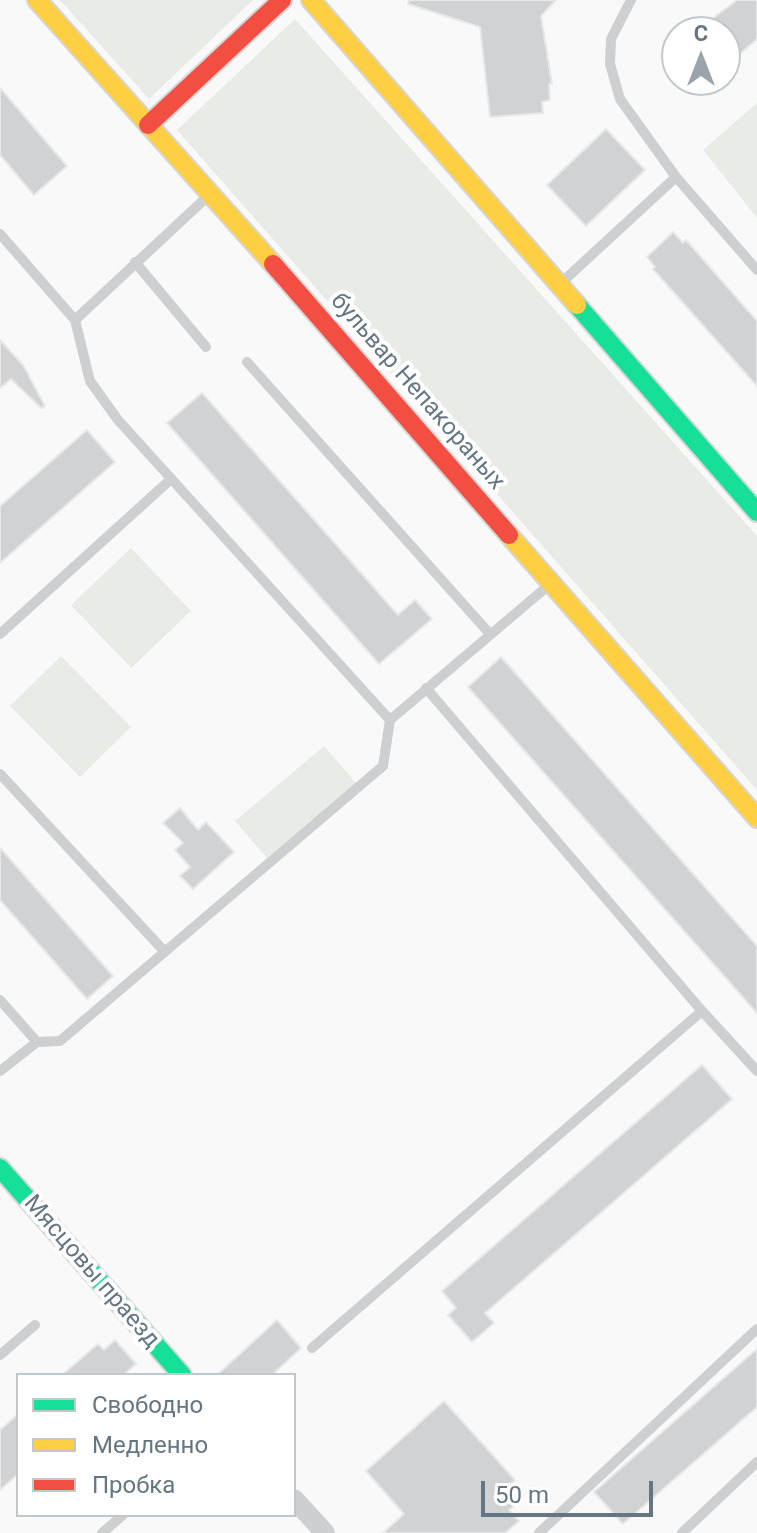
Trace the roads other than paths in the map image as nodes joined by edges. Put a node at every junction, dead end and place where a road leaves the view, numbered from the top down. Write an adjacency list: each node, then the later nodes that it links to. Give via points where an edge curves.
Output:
1 (37, 0): 5 (main road, бульвар Непакораных)
2 (282, 0): 5 (main road)
3 (311, 0): 11 (main road)
4 (631, 0): 6 (lane, via 611,39 610,64 620,99)
5 (148, 125): 7 (main road, бульвар Непакораных)
6 (676, 177): 10 (lane); 11 (lane)
7 (209, 195): 9 (lane); 17 (main road, бульвар Непакораных)
8 (0, 234): 12 (lane)
9 (135, 262): 12 (lane); 13 (lane)
10 (757, 270)
11 (560, 284): 16 (main road)
12 (75, 320): 15 (lane, via 90,381)
13 (206, 347)
14 (247, 362): 19 (lane)
15 (170, 480): 18 (lane); 21 (lane)
16 (757, 512)
17 (552, 583): 19 (lane); 23 (main road, бульвар Непакораных)
18 (0, 634)
19 (490, 634): 20 (lane)
20 (426, 688): 21 (lane); 26 (lane)
21 (390, 720): 24 (lane, via 383,766)
22 (0, 774): 24 (lane)
23 (757, 818)
24 (164, 951): 27 (lane, via 60,1041)
25 (0, 1000): 27 (lane)
26 (702, 1011): 29 (lane); 33 (lane)
27 (37, 1042): 28 (lane)
28 (0, 1071)
29 (757, 1071)
30 (0, 1168): 35 (main road, Мясцовы праезд)
31 (35, 1325): 34 (lane)
32 (757, 1329): 41 (lane)
33 (312, 1348)
34 (0, 1355)
35 (180, 1373)
36 (757, 1462): 42 (lane)
37 (296, 1501): 40 (street)
38 (121, 1517): 39 (lane)
39 (102, 1533)
40 (325, 1533)
41 (539, 1533)
42 (682, 1533)

